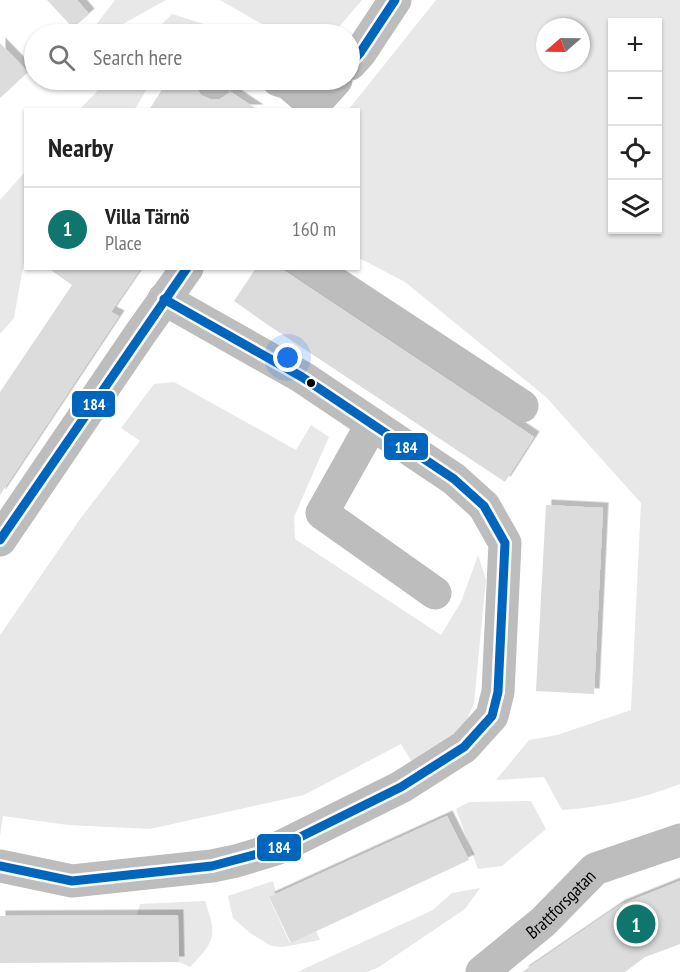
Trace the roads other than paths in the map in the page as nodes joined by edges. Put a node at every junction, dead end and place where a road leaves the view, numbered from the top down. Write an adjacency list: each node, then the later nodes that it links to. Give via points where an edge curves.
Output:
1 (394, 0): 2 (street)
2 (360, 53)
3 (295, 90): 5 (street)
4 (327, 90): 5 (street)
5 (311, 107)
6 (186, 270): 8 (street)
7 (315, 270): 9 (street)
8 (164, 299): 10 (street, via 302,377); 11 (street)
9 (522, 406)
10 (372, 424): 12 (street, via 322,513); 14 (street, via 454,479 484,506 505,543 498,692 492,716 464,747 400,787 276,849 212,866 72,881)
11 (0, 540)
12 (435, 593)
13 (680, 840): 15 (street, Brattforsgatan, via 595,869 543,922)
14 (0, 866)
15 (482, 972)

